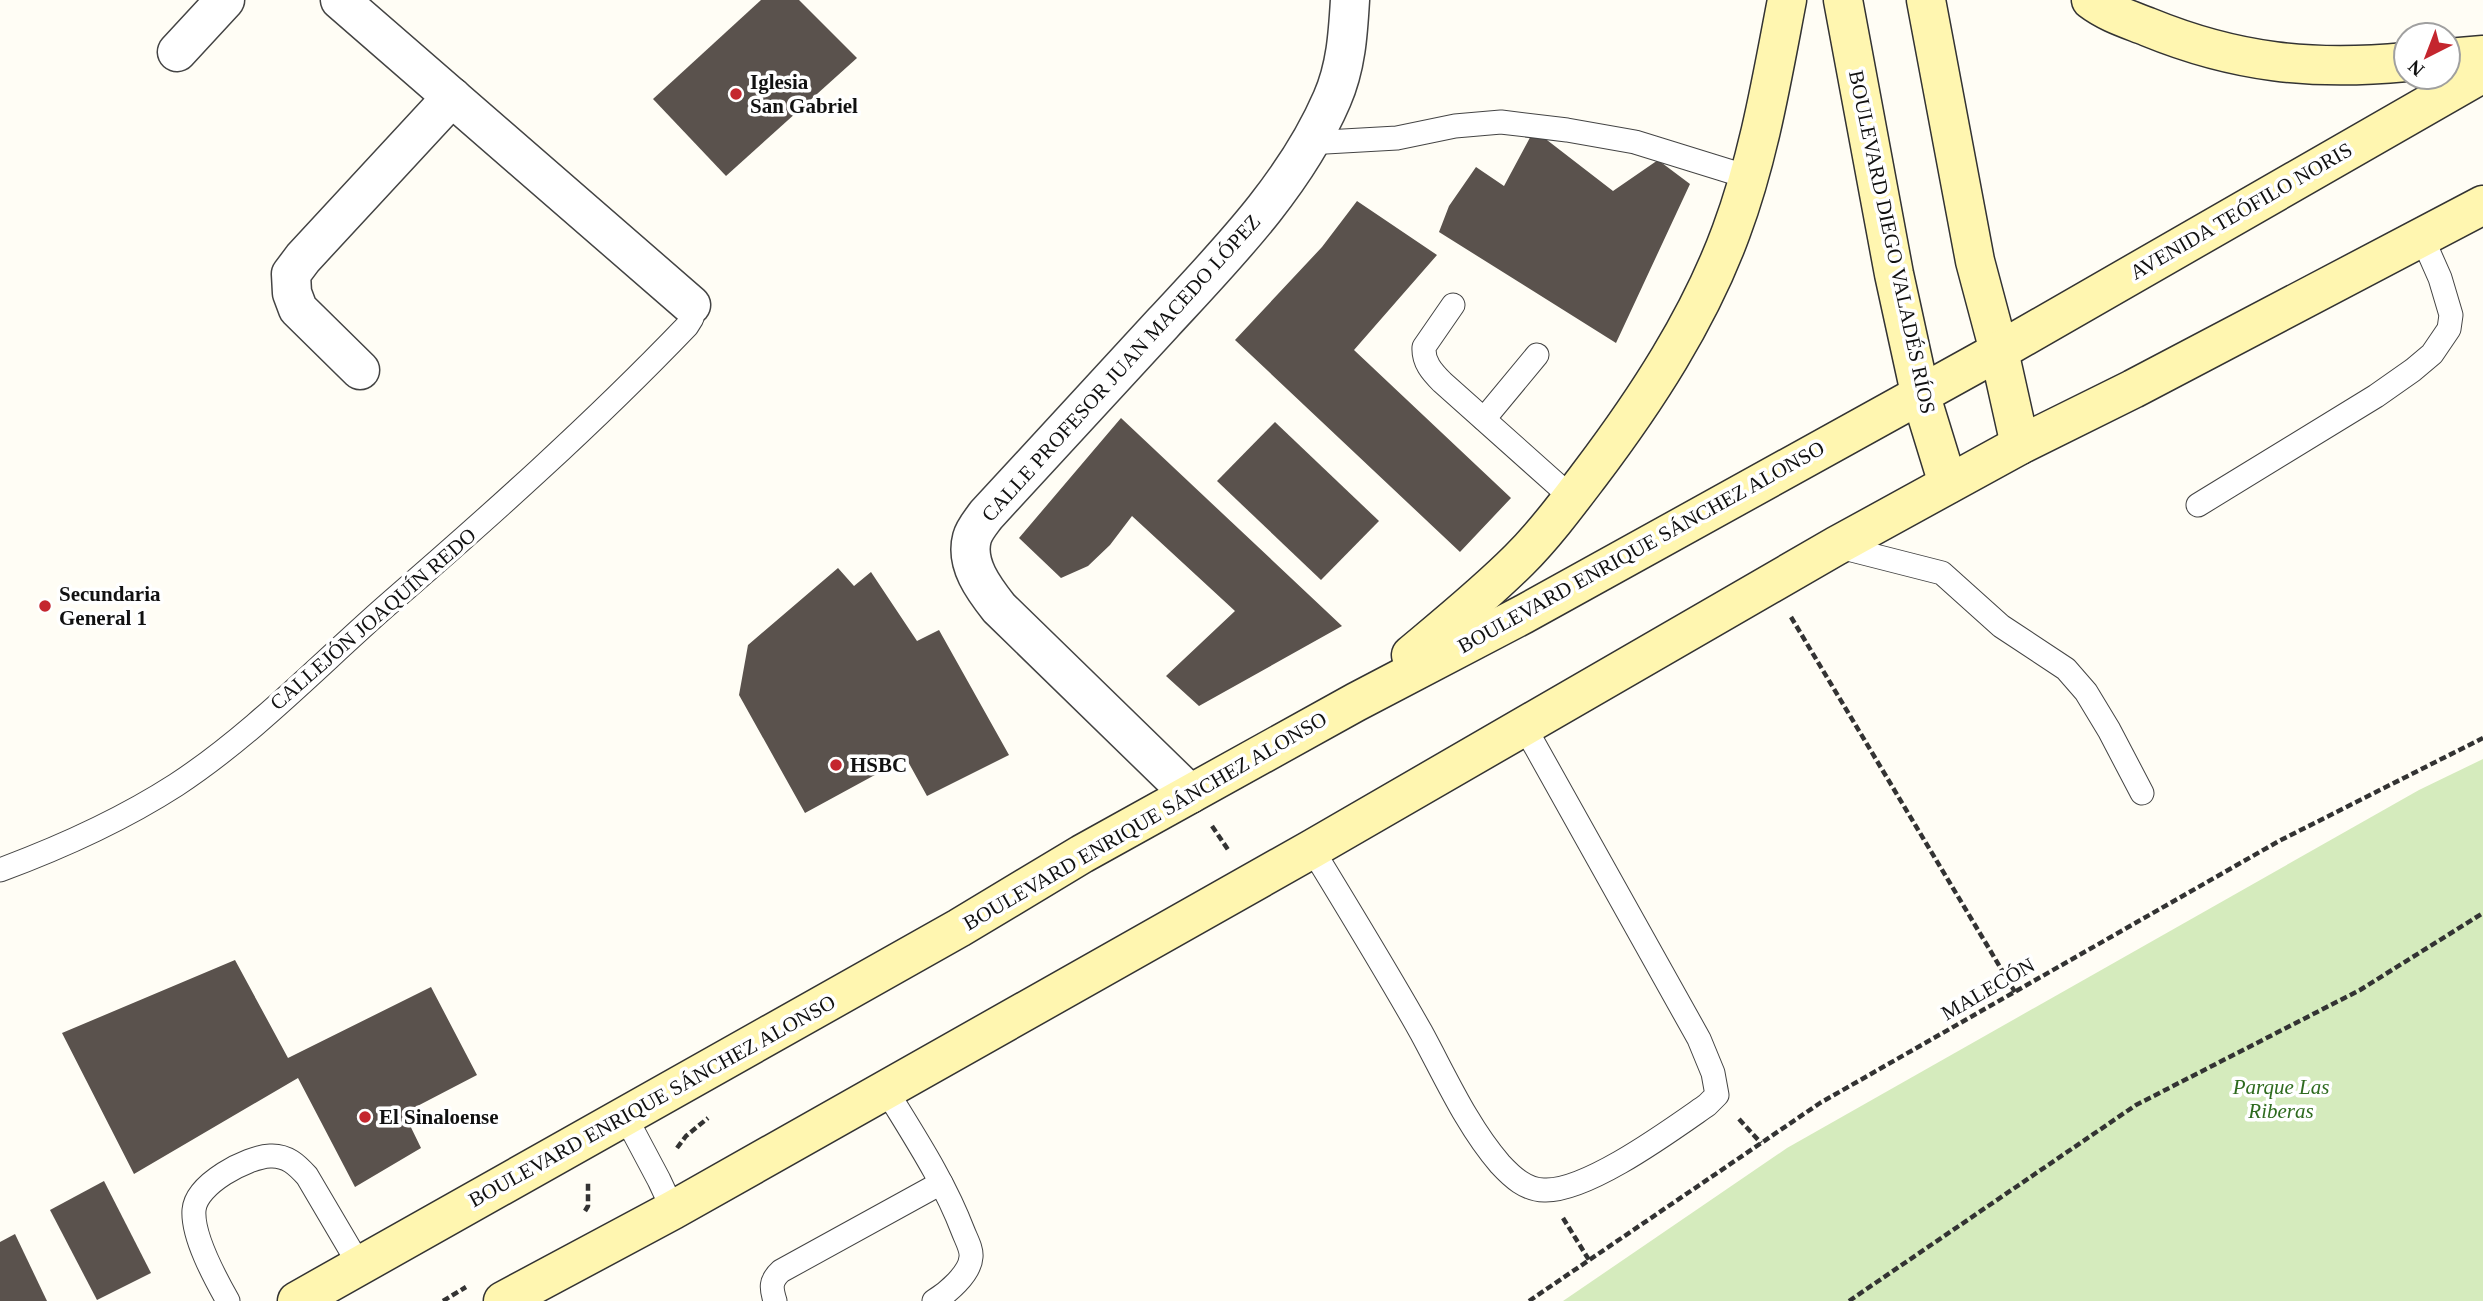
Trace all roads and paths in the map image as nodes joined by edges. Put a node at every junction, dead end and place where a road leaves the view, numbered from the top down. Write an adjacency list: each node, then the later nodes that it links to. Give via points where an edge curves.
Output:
1 (225, 0): 8 (street)
2 (340, 0): 13 (street)
3 (1350, 0): 14 (street, CALLE PROFESOR JUAN MACEDO LÓPEZ, via 1346,53 1332,98)
4 (1787, 0): 15 (main road)
5 (1843, 0): 23 (main road, BOULEVARD DIEGO VALADÉS RÍOS)
6 (1926, 0): 20 (main road, via 1975,261)
7 (2091, 0): 11 (main road, via 2182,41 2253,60 2326,66)
8 (177, 52)
9 (2483, 55): 10 (main road)
10 (2462, 57)
11 (2392, 63)
12 (2483, 74): 20 (main road, AVENIDA TEÓFILO NORIS)
13 (452, 97): 18 (street); 22 (street, via 291,274 298,309)
14 (1308, 143): 15 (lane, via 1396,138 1501,122 1635,142); 35 (street, CALLE PROFESOR JUAN MACEDO LÓPEZ, via 1234,246 986,515 971,539 980,583 999,608)
15 (1748, 177): 27 (main road, via 1731,232 1697,309 1655,382)
16 (2483, 205): 17 (main road)
17 (2421, 235): 25 (main road); 28 (lane, via 2452,314 2432,354 2376,396)
18 (691, 305): 37 (lane, CALLEJÓN JOAQUÍN REDO, via 687,326 558,454 247,730 178,783 107,826)
19 (1453, 305): 24 (lane, via 1430,336 1423,355 1433,373)
20 (1999, 351): 23 (main road, BOULEVARD ENRIQUE SÁNCHEZ ALONSO); 25 (main road)
21 (1537, 355): 24 (lane)
22 (360, 370)
23 (1920, 393): 26 (main road, BOULEVARD DIEGO VALADÉS RÍOS); 31 (main road, BOULEVARD ENRIQUE SÁNCHEZ ALONSO, via 1524,614)
24 (1484, 419): 27 (lane)
25 (2020, 445): 26 (main road)
26 (1948, 484): 29 (main road)
27 (1572, 498): 31 (main road, via 1520,559)
28 (2199, 505)
29 (1836, 546): 30 (main road); 34 (lane, via 1941,573 2001,626 2066,669 2092,702)
30 (1770, 583): 32 (main road); 40 (path)
31 (1356, 702): 35 (main road, BOULEVARD ENRIQUE SÁNCHEZ ALONSO)
32 (1524, 726): 36 (main road); 45 (lane, via 1699,1039 1717,1086 1717,1095 1707,1105 1623,1160)
33 (2483, 738): 40 (path, MALECÓN, via 2279,841)
34 (2141, 793)
35 (1190, 794): 38 (path); 42 (main road, BOULEVARD ENRIQUE SÁNCHEZ ALONSO)
36 (1312, 849): 38 (main road); 45 (lane, via 1479,1135 1513,1177)
37 (0, 870)
38 (1250, 883): 41 (main road)
39 (2483, 913): 57 (path, via 2360,990 2136,1105)
40 (2015, 992): 48 (path, MALECÓN, via 1820,1103)
41 (886, 1090): 44 (lane); 46 (main road)
42 (625, 1116): 43 (main road, BOULEVARD ENRIQUE SÁNCHEZ ALONSO); 46 (lane)
43 (577, 1143): 47 (path, via 589,1191 589,1206); 49 (main road, BOULEVARD ENRIQUE SÁNCHEZ ALONSO)
44 (942, 1183): 54 (lane, via 781,1271 771,1288); 55 (lane, via 971,1258 956,1283)
45 (1546, 1191): 48 (path)
46 (673, 1210): 50 (main road)
47 (580, 1217)
48 (1589, 1261): 56 (path, MALECÓN)
49 (360, 1266): 51 (lane, via 296,1164 271,1156 254,1160 209,1185 194,1207 194,1224); 52 (main road, BOULEVARD ENRIQUE SÁNCHEZ ALONSO)
50 (486, 1293): 53 (path)
51 (228, 1301)
52 (297, 1301)
53 (443, 1301)
54 (775, 1301)
55 (934, 1301)
56 (1529, 1301)
57 (1849, 1301)

